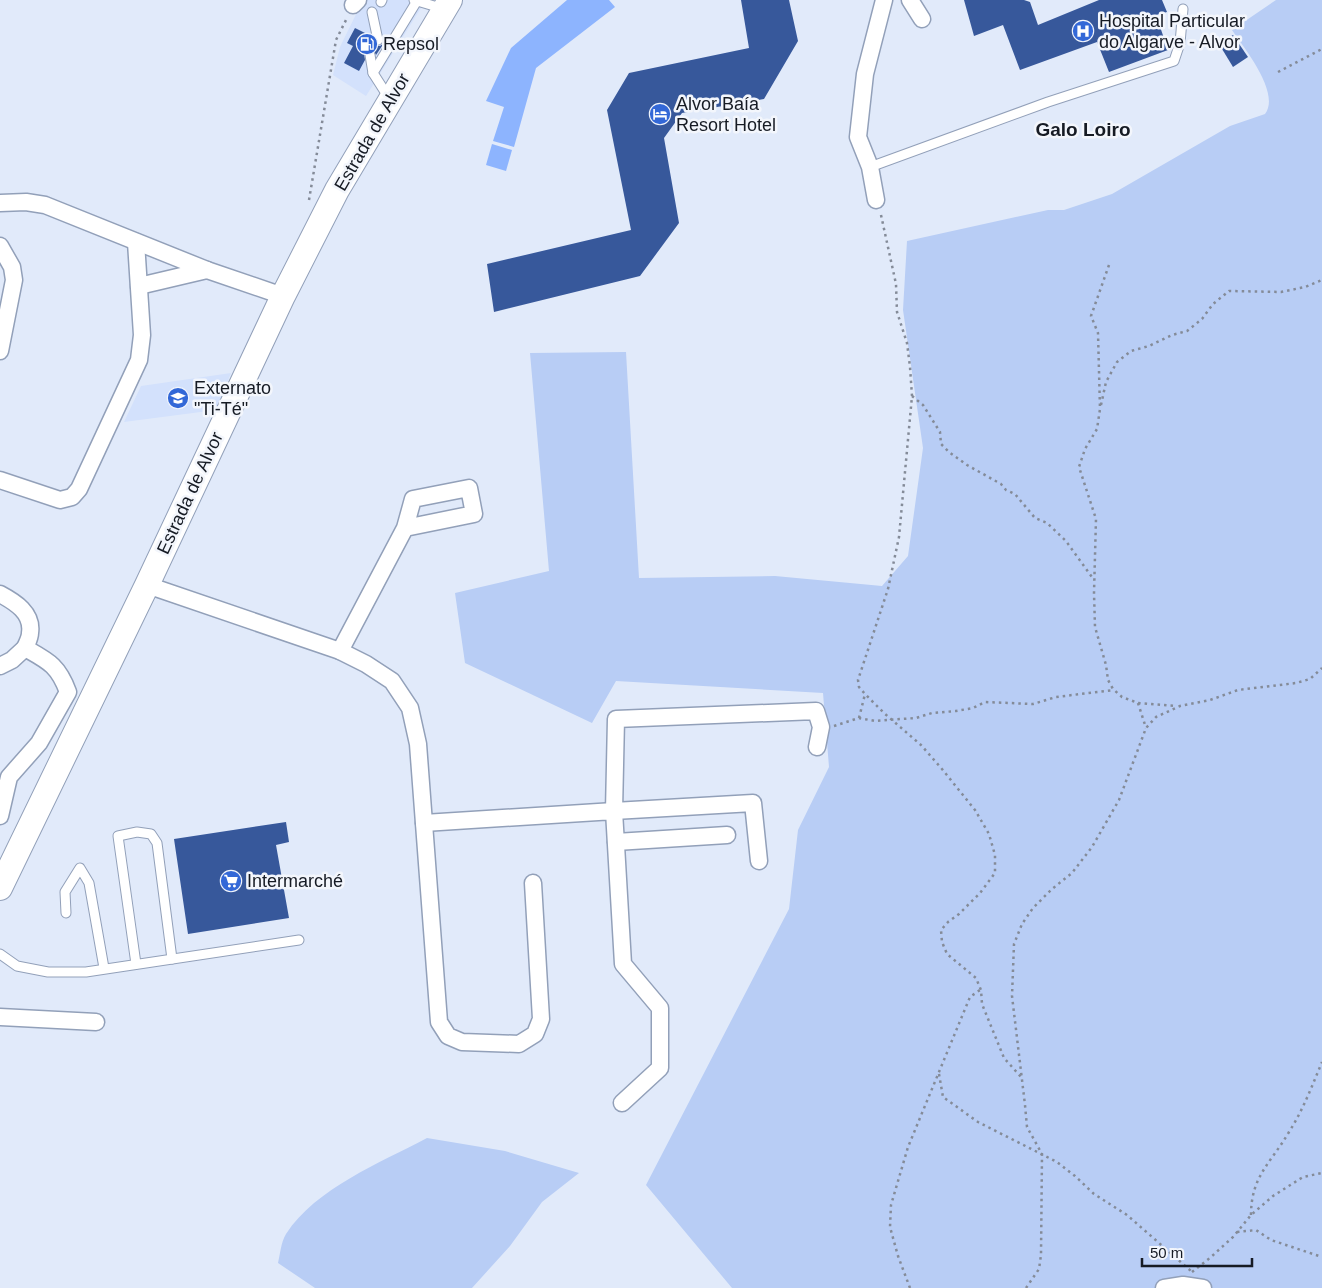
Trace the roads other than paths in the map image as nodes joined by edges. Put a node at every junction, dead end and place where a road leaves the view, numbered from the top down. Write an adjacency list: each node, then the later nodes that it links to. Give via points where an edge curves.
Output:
1 (416, 0): 4 (lane); 10 (lane)
2 (884, 0): 12 (street, via 865,74 858,138)
3 (910, 0): 7 (street)
4 (447, 5): 11 (street, Estrada de Alvor)
5 (1183, 9): 12 (lane, via 1180,43 1174,61 1048,102)
6 (372, 12): 8 (lane)
7 (922, 19)
8 (378, 40)
9 (370, 55): 10 (lane)
10 (373, 73): 11 (lane)
11 (390, 100): 19 (street, Estrada de Alvor, via 337,190)
12 (870, 167): 13 (street)
13 (876, 200)
14 (0, 203): 15 (street, via 45,205)
15 (136, 242): 17 (street); 18 (street)
16 (1, 249): 20 (street, via 12,267 14,280)
17 (207, 270): 18 (street); 19 (street)
18 (139, 286): 21 (street, via 142,335 139,360 78,489 72,497 60,500)
19 (283, 296): 23 (street, Estrada de Alvor)
20 (0, 351)
21 (0, 480)
22 (404, 528): 26 (street)
23 (146, 585): 26 (street); 37 (street, Estrada de Alvor)
24 (0, 594): 25 (street, via 28,615 31,632)
25 (25, 648): 27 (street); 29 (street, via 48,661 62,675 68,692 39,743)
26 (340, 651): 32 (street, via 392,681 410,708 418,744)
27 (0, 666)
28 (817, 747): 30 (street, via 821,727 816,711 616,719)
29 (4, 774): 31 (street)
30 (614, 811): 32 (street); 34 (street); 35 (street, via 754,803)
31 (0, 816)
32 (424, 823): 36 (street, via 439,1022 448,1036 462,1042 519,1044 535,1034 541,1019)
33 (727, 835): 34 (street)
34 (616, 842): 46 (street, via 623,964 660,1008 660,1068)
35 (759, 861)
36 (533, 883)
37 (0, 888)
38 (66, 913): 43 (lane, via 65,892 80,868 89,883)
39 (299, 940): 41 (lane)
40 (0, 954): 43 (lane, via 17,966 48,972 86,972)
41 (172, 959): 42 (lane); 42 (lane, via 157,843 152,834 137,832 118,836)
42 (136, 964): 43 (lane)
43 (104, 968)
44 (0, 1017): 45 (street)
45 (96, 1022)
46 (622, 1103)
47 (1164, 1288): 48 (street, via 1183,1285)
48 (1202, 1288)

